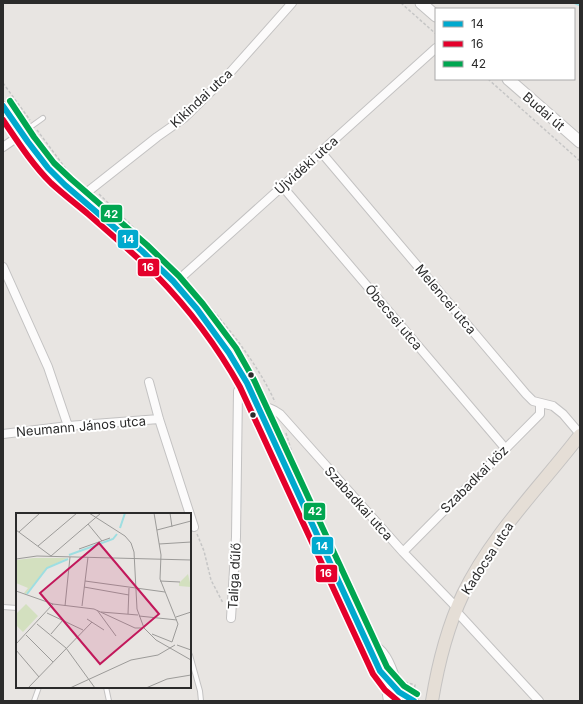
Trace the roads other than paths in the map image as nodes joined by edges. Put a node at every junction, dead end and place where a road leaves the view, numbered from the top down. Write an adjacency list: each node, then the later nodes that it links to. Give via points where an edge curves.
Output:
1 (292, 3): 13 (street, Kikindai utca, via 227,76 184,118 157,136)
2 (421, 3): 3 (main road)
3 (435, 15)
4 (435, 49): 11 (street, Újvidéki utca)
5 (509, 80): 9 (main road, Budai út)
6 (3, 106): 8 (street)
7 (43, 118): 8 (lane)
8 (22, 134): 10 (street); 13 (street, via 57,177)
9 (580, 142)
10 (3, 147)
11 (321, 152): 12 (street, Újvidéki utca); 18 (street, Melencei utca, via 526,394)
12 (282, 186): 15 (street, Újvidéki utca); 24 (street, Óbecsei utca)
13 (81, 197): 15 (street)
14 (4, 269): 21 (street, via 48,367)
15 (175, 283): 17 (street, via 219,338)
16 (148, 382): 20 (street)
17 (247, 383): 19 (street); 32 (street, Taliga dűlő, via 238,391 236,537)
18 (540, 404): 23 (street, Melencei utca, via 553,406); 24 (street, Szabadkai köz, via 540,414)
19 (258, 407): 28 (street, Szabadkai utca, via 272,408 280,414); 33 (street)
20 (159, 419): 21 (street, Neumann János utca); 25 (street)
21 (68, 426): 22 (street, Neumann János utca)
22 (3, 434)
23 (580, 434): 31 (main road, Kadocsa utca, via 499,536 464,592)
24 (505, 448): 28 (street, Szabadkai köz)
25 (189, 513)
26 (191, 518): 27 (street)
27 (194, 527)
28 (403, 552): 31 (street, Szabadkai utca)
29 (3, 607): 30 (lane)
30 (16, 608)
31 (456, 610): 43 (main road, Kadocsa utca, via 441,653); 44 (street, Szabadkai utca)
32 (231, 618)
33 (364, 639): 35 (street, via 380,671); 35 (street, via 374,643 388,658)
34 (191, 659): 40 (lane)
35 (392, 681): 41 (street, via 386,689); 42 (street, via 400,693)
36 (39, 688): 38 (lane)
37 (106, 688): 39 (lane)
38 (34, 701)
39 (109, 701)
40 (201, 701)
41 (388, 701)
42 (413, 701)
43 (432, 701)
44 (539, 701)

